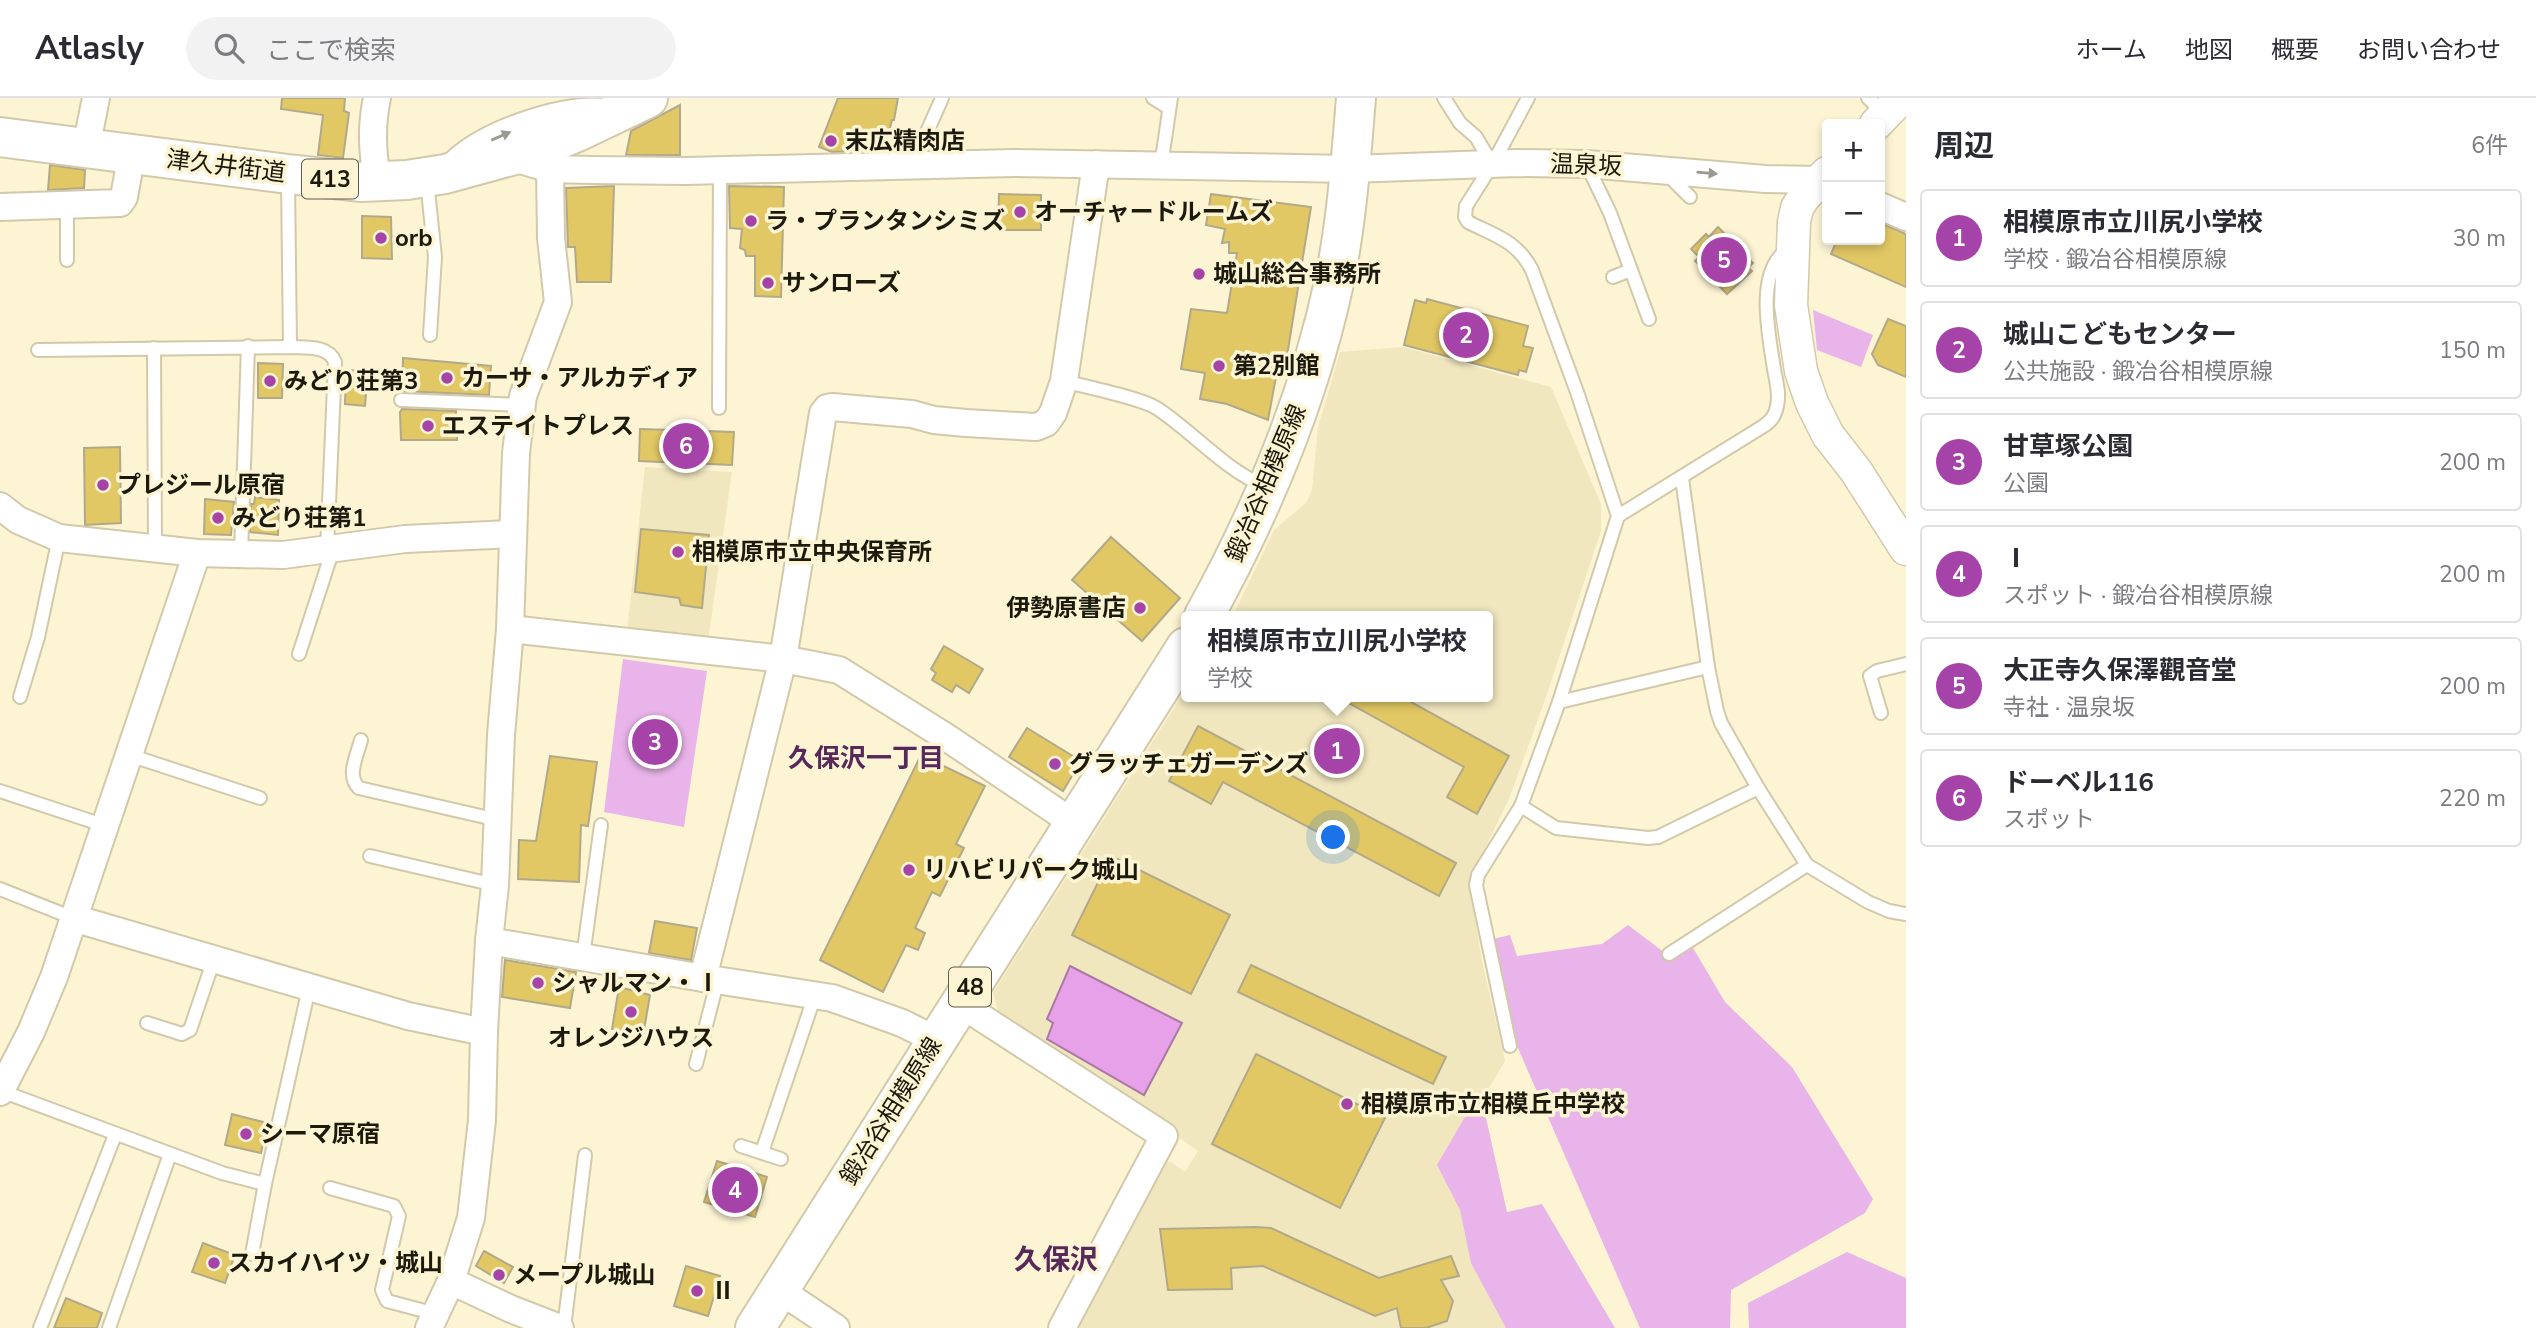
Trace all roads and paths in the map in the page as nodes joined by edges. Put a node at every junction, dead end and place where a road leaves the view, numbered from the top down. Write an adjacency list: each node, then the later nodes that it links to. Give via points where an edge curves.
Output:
1 (96, 98): 11 (street)
2 (377, 98): 27 (street, via 373,120)
3 (942, 98): 16 (lane, via 923,141)
4 (1153, 98): 9 (lane)
5 (1356, 98): 20 (main road, 鍛冶谷相模原線)
6 (1444, 98): 17 (lane)
7 (1528, 98): 17 (lane)
8 (627, 103): 13 (main road, 津久井街道 / 413, via 577,132); 24 (street, one-way to 8, via 505,133)
9 (1170, 103): 18 (lane)
10 (0, 137): 11 (main road, 津久井街道 / 413)
11 (86, 148): 12 (main road, 津久井街道 / 413)
12 (132, 153): 23 (main road, 津久井街道 / 413); 29 (street, via 123,200)
13 (511, 156): 19 (street, 温泉坂); 24 (main road, 津久井街道 / 413)
14 (1096, 164): 16 (street, 温泉坂); 18 (street, 温泉坂); 43 (street)
15 (1587, 164): 17 (street, 温泉坂); 22 (street, 温泉坂); 35 (lane)
16 (919, 165): 21 (street, 温泉坂)
17 (1492, 165): 20 (street, 温泉坂); 50 (lane, via 1466,206 1465,218 1511,243 1526,258)
18 (1161, 166): 20 (street, 温泉坂)
19 (550, 169): 21 (street, 温泉坂); 45 (street, via 558,302)
20 (1351, 169): 48 (main road, 鍛冶谷相模原線, via 1327,309 1303,396)
21 (720, 170): 46 (lane)
22 (1662, 170): 25 (street, 温泉坂, one-way to 25); 28 (lane)
23 (288, 174): 27 (main road, 津久井街道 / 413); 40 (lane)
24 (435, 176): 27 (main road, 津久井街道 / 413); 38 (lane)
25 (1822, 179)
26 (1822, 181): 33 (street, via 1797,208)
27 (377, 182)
28 (1690, 197)
29 (67, 205): 30 (street); 34 (lane)
30 (0, 207)
31 (1885, 208): 32 (street)
32 (1906, 217)
33 (1791, 248): 47 (lane, via 1778,258 1769,275 1767,315 1778,396 1775,414); 55 (street, via 1791,305 1808,394 1828,435)
34 (67, 260)
35 (1631, 270): 36 (lane); 37 (lane)
36 (1613, 277)
37 (1649, 319)
38 (430, 335)
39 (248, 346): 40 (lane); 41 (lane); 57 (lane)
40 (290, 347): 54 (lane, via 326,350 335,362)
41 (154, 348): 42 (lane); 53 (lane)
42 (38, 350)
43 (1064, 381): 48 (lane, via 1155,406 1232,467); 62 (street, via 1053,413 1036,427 827,408 821,419)
44 (401, 400): 45 (lane)
45 (522, 405): 51 (street)
46 (719, 408)
47 (1682, 478): 50 (lane); 64 (lane)
48 (1267, 488): 58 (main road, 鍛冶谷相模原線)
49 (0, 506): 52 (street, via 18,520)
50 (1618, 516): 66 (lane)
51 (513, 534): 54 (street, via 405,539); 59 (street)
52 (59, 538): 53 (street); 65 (lane)
53 (155, 547): 56 (street)
54 (330, 549): 57 (street); 60 (lane)
55 (1906, 550)
56 (197, 553): 57 (street); 69 (street)
57 (241, 554)
58 (1207, 611)
59 (510, 629): 62 (street); 74 (street)
60 (299, 654)
61 (1181, 654): 75 (main road, 鍛冶谷相模原線 / 48)
62 (783, 659): 75 (street, via 839,670); 88 (street)
63 (1906, 664): 67 (lane, via 1870,676)
64 (1708, 667): 66 (lane); 70 (lane, via 1721,723)
65 (20, 697)
66 (1559, 702): 73 (lane)
67 (1881, 713)
68 (361, 740): 74 (lane, via 352,775 359,788)
69 (129, 754): 72 (lane); 77 (street)
70 (1758, 788): 73 (lane, via 1648,838 1556,828); 79 (lane)
71 (0, 791): 77 (lane)
72 (260, 798)
73 (1521, 806): 95 (lane, via 1476,885)
74 (498, 820): 80 (street)
75 (1074, 824): 91 (main road, 鍛冶谷相模原線 / 48)
76 (601, 825): 86 (lane)
77 (106, 826): 83 (street)
78 (370, 856): 80 (lane)
79 (1807, 865): 82 (lane, via 1868,902); 85 (lane)
80 (495, 885): 84 (street)
81 (0, 889): 83 (lane)
82 (1906, 914)
83 (73, 918): 87 (street); 97 (street, via 32,1032)
84 (489, 942): 86 (street); 93 (street)
85 (1669, 954)
86 (583, 957): 88 (street)
87 (214, 959): 89 (street); 92 (lane, via 190,1030 182,1034)
88 (710, 979): 90 (street); 96 (lane)
89 (309, 988): 93 (street); 104 (lane)
90 (815, 995): 94 (street, via 868,1010); 100 (lane)
91 (959, 1003): 94 (main road, 鍛冶谷相模原線 / 48); 115 (street, via 1164,1136)
92 (147, 1023)
93 (484, 1032): 107 (street, via 482,1119 471,1218)
94 (936, 1040): 108 (main road, 鍛冶谷相模原線 / 48)
95 (1510, 1046)
96 (696, 1064)
97 (0, 1092): 98 (lane)
98 (115, 1135): 101 (lane); 110 (lane)
99 (741, 1146): 100 (lane)
100 (762, 1152): 103 (lane)
101 (170, 1154): 104 (lane); 111 (lane)
102 (585, 1155): 112 (lane)
103 (780, 1158)
104 (265, 1184): 106 (lane)
105 (330, 1188): 109 (lane, via 394,1206 399,1216 384,1296)
106 (252, 1254)
107 (451, 1281): 109 (street); 112 (street)
108 (778, 1289): 113 (main road, 鍛冶谷相模原線 / 48); 114 (street)
109 (433, 1321)
110 (40, 1328)
111 (108, 1328)
112 (558, 1328)
113 (755, 1328)
114 (836, 1328)
115 (1062, 1328)

